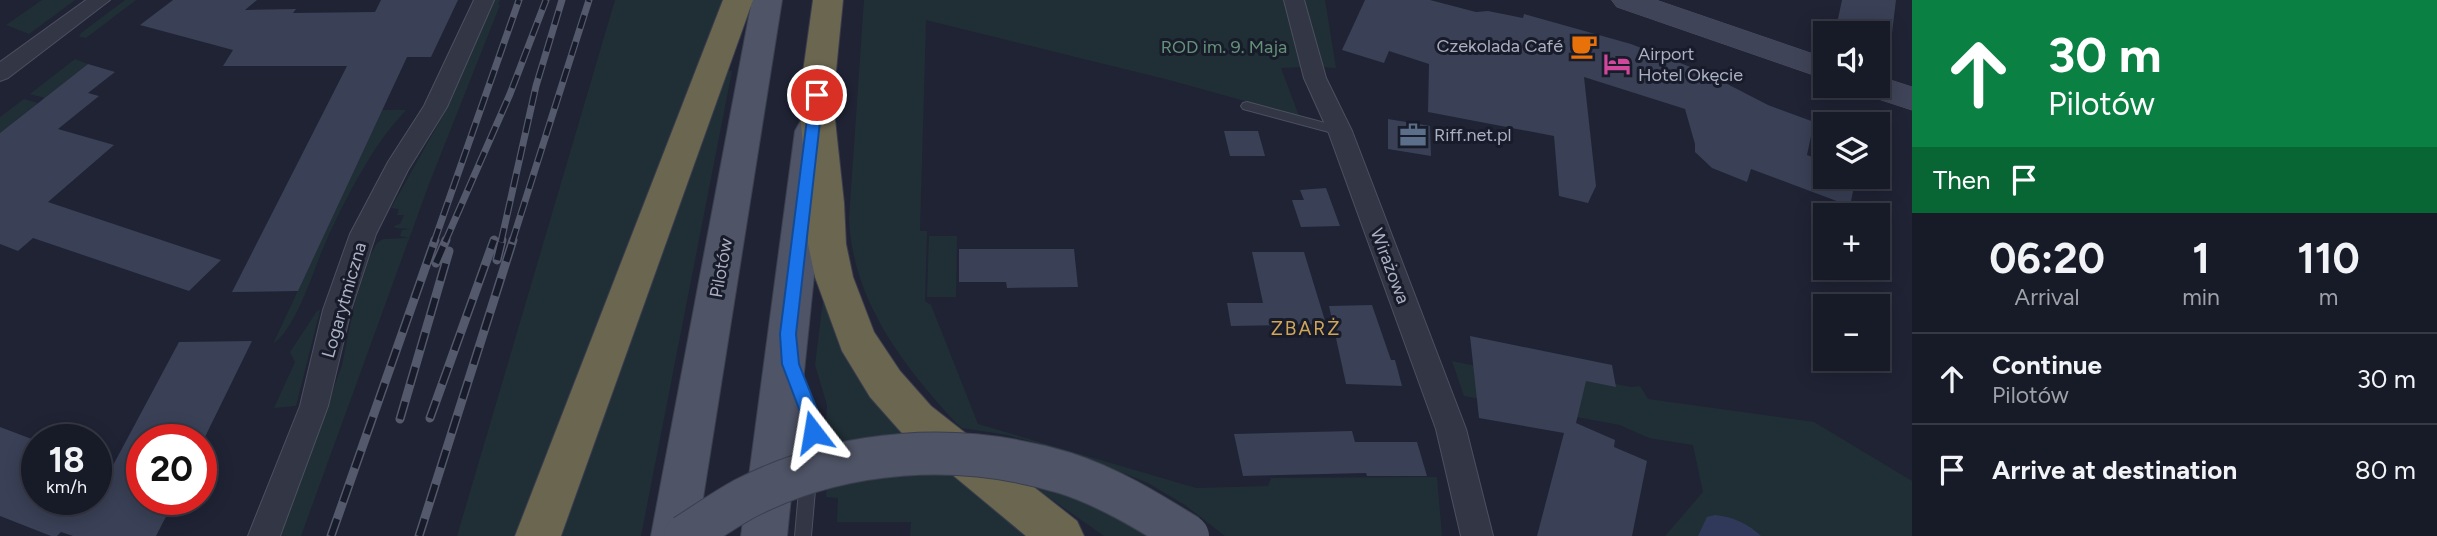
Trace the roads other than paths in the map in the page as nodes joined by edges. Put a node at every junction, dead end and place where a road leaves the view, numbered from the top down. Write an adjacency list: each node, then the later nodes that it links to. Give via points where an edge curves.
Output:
1 (100, 0): 12 (street)
2 (484, 0): 20 (street, Logarytmiczna, via 435,107 363,234 337,310 316,398)
3 (738, 0): 21 (highway)
4 (767, 0): 22 (main road, Pilotów)
5 (828, 0): 16 (highway)
6 (1294, 0): 18 (street, Wirażowa, via 1315,78)
7 (1627, 0): 10 (street)
8 (1679, 0): 9 (street)
9 (1813, 46)
10 (1813, 65)
11 (1890, 72): 13 (street)
12 (0, 74)
13 (1912, 80)
14 (1890, 91): 15 (street)
15 (1912, 99)
16 (816, 102): 19 (main road); 26 (highway, via 827,244 856,339 916,419)
17 (1247, 106): 18 (lane)
18 (1340, 131): 28 (street, Wirażowa, via 1451,429)
19 (788, 334): 24 (main road); 25 (lane, via 791,364 813,422)
20 (264, 536)
21 (538, 536)
22 (674, 536)
23 (685, 536): 27 (main road, bridge, via 739,502 835,465 877,456 957,452 1036,464 1075,476 1151,510)
24 (764, 536)
25 (803, 536)
26 (1061, 536)
27 (1188, 536)
28 (1477, 536)

